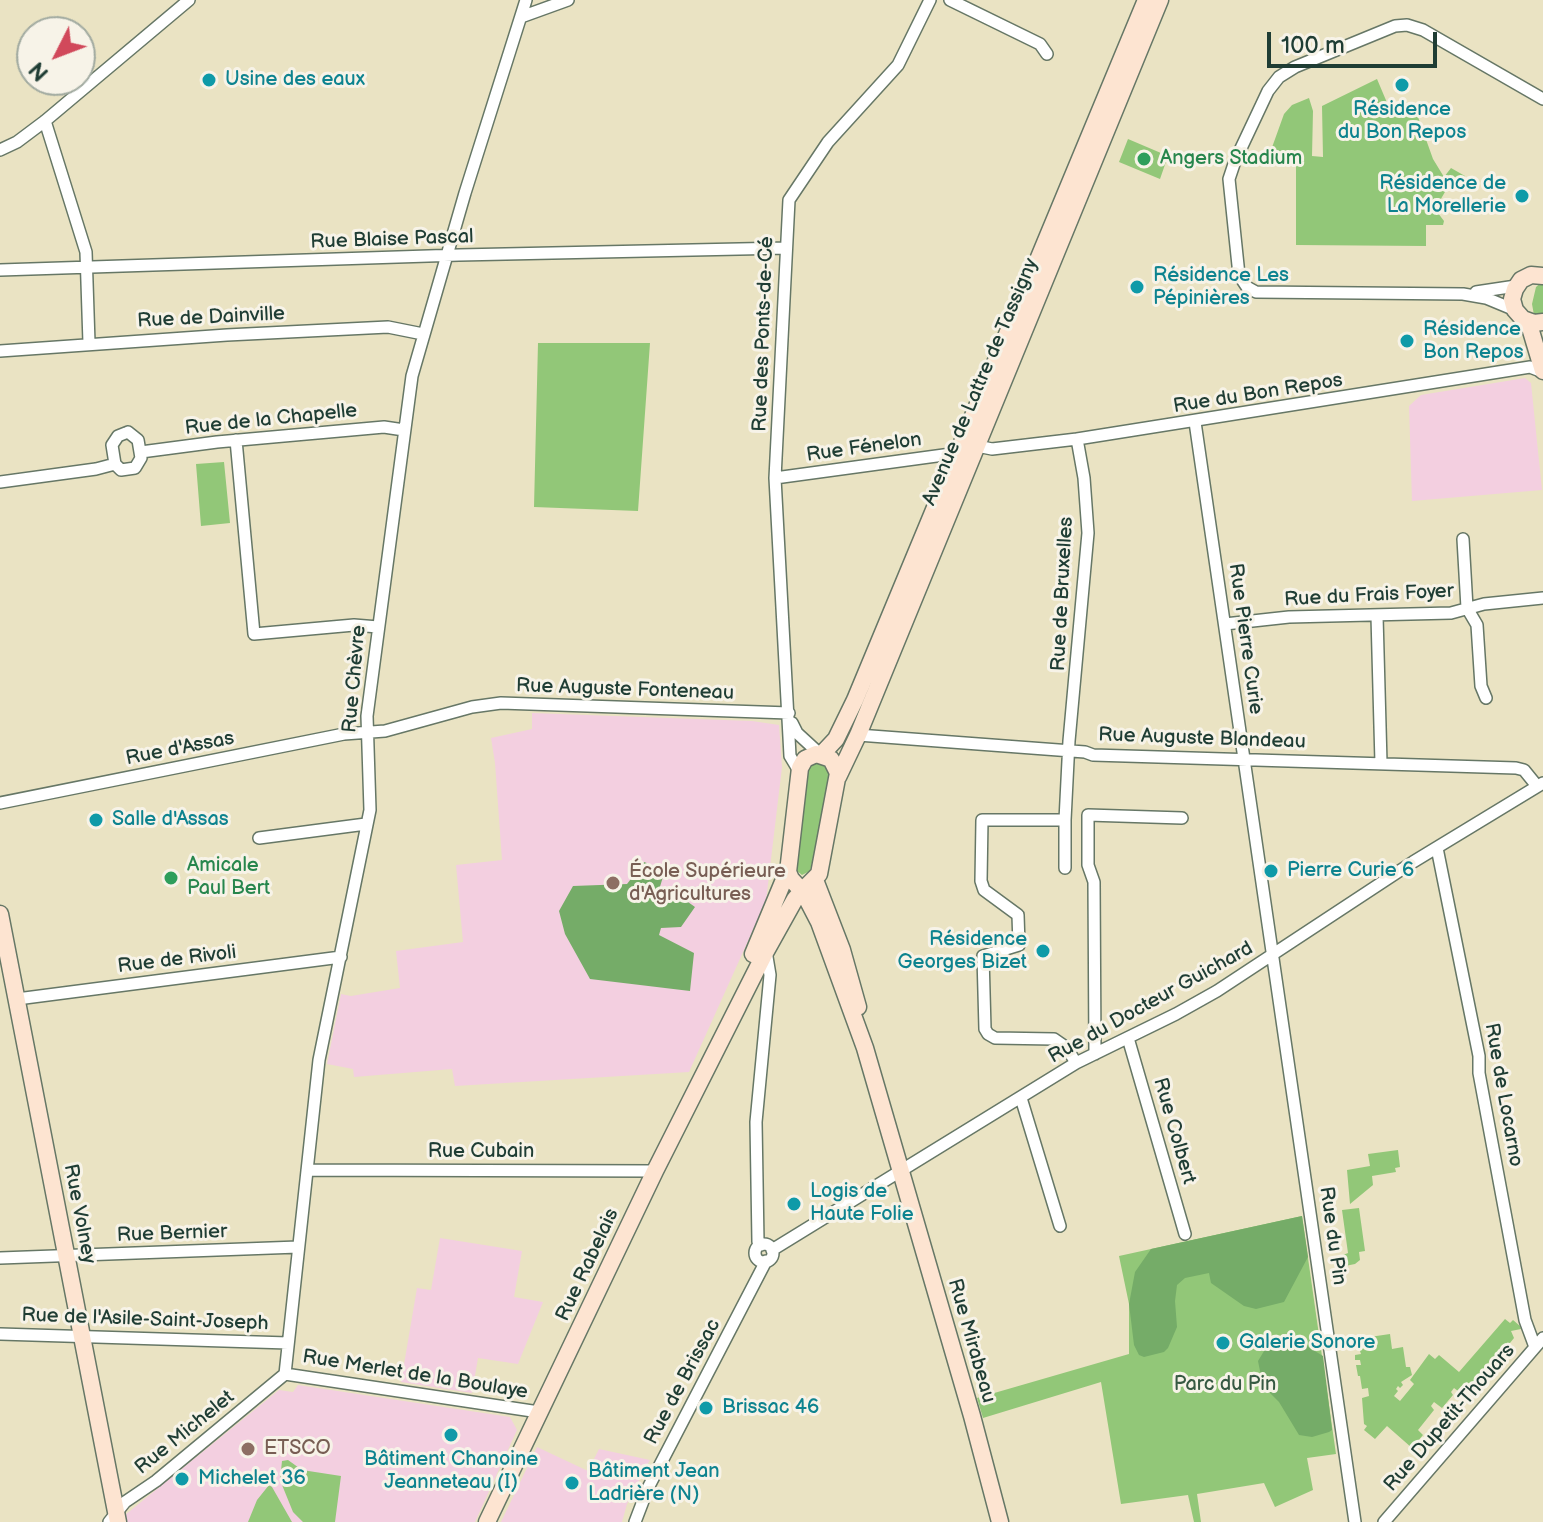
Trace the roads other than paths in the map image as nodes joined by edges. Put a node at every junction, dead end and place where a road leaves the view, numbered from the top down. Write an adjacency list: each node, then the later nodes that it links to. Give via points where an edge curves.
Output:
1 (189, 0): 11 (street)
2 (526, 0): 8 (street, Rue Chèvre)
3 (568, 0): 8 (street)
4 (930, 0): 13 (street, Rue des Ponts-de-Cé, via 898,65 828,142 792,192)
5 (950, 0): 9 (street, via 1040,44)
6 (1146, 0): 32 (street, Avenue de Lattre de Tassigny)
7 (1160, 0): 30 (street, Avenue de Lattre de Tassigny)
8 (521, 17): 14 (street, Rue Chèvre)
9 (1047, 54)
10 (1543, 99): 19 (street, via 1423,30 1407,25 1389,28 1279,77 1235,161 1229,179 1239,275 1247,287 1261,294)
11 (45, 121): 12 (street); 15 (street, via 86,252)
12 (0, 150)
13 (786, 248): 14 (street, Rue Blaise Pascal); 34 (street, Rue des Ponts-de-Cé)
14 (448, 256): 15 (street, Rue Blaise Pascal); 22 (street, Rue Chèvre)
15 (85, 269): 16 (street, Rue Blaise Pascal); 23 (street)
16 (0, 270)
17 (1541, 273): 18 (street)
18 (1516, 286): 19 (street); 20 (street)
19 (1463, 294): 20 (street)
20 (1515, 310): 21 (street)
21 (1536, 322): 25 (street)
22 (423, 334): 23 (street, Rue de Dainville, via 388,327); 27 (street, Rue Chèvre)
23 (89, 343): 24 (street, Rue de Dainville)
24 (0, 351)
25 (1543, 371): 26 (street, Rue du Bon Repos, via 1530,367)
26 (1195, 422): 28 (street, Rue du Bon Repos); 40 (street, Rue Pierre Curie)
27 (404, 430): 29 (street, Rue de la Chapelle, via 384,427); 41 (street, Rue Chèvre)
28 (1077, 439): 30 (street, Rue du Bon Repos, via 992,449); 46 (street, Rue de Bruxelles, via 1088,533)
29 (236, 440): 31 (street, Rue de la Chapelle); 41 (street, via 254,634)
30 (977, 446): 45 (street, Avenue de Lattre de Tassigny)
31 (141, 452): 33 (street, Rue de la Chapelle, via 135,468 121,470); 33 (street, via 131,434 118,436 112,445)
32 (957, 457): 34 (street, Rue Fénelon); 47 (street, Avenue de Lattre de Tassigny, via 855,700 836,739)
33 (115, 464): 35 (street, Rue de la Chapelle)
34 (775, 478): 43 (street, Rue des Ponts-de-Cé)
35 (0, 482)
36 (1463, 539): 38 (street, Rue du Frais Foyer)
37 (1543, 598): 38 (street, Rue du Frais Foyer)
38 (1467, 608): 39 (street, Rue du Frais Foyer); 42 (street, Rue du Frais Foyer, via 1477,625)
39 (1377, 616): 40 (street, Rue du Frais Foyer); 49 (street)
40 (1225, 624): 48 (street, Rue Pierre Curie)
41 (378, 627): 44 (street, Rue Chèvre)
42 (1486, 698)
43 (788, 714): 44 (street, Rue Auguste Fonteneau, via 501,703); 47 (street, via 797,733); 50 (street, Rue des Ponts-de-Cé, via 790,756)
44 (367, 733): 53 (street, Rue d'Assas); 56 (street, Rue Chèvre)
45 (858, 735): 46 (street, Rue Auguste Blandeau); 51 (street, Avenue de Lattre de Tassigny)
46 (1070, 751): 48 (street, Rue Auguste Blandeau); 55 (street, Rue de Bruxelles)
47 (821, 755): 50 (street, Avenue de Lattre de Tassigny, via 807,758); 51 (street, via 834,763)
48 (1244, 758): 49 (street, Rue Auguste Blandeau); 66 (street, Rue Pierre Curie)
49 (1381, 763): 52 (street, Rue Auguste Blandeau, via 1516,768)
50 (799, 771): 60 (street, Rue Rabelais)
51 (837, 778): 61 (street, Avenue de Lattre de Tassigny)
52 (1540, 785): 58 (street, Rue du Docteur Guichard)
53 (0, 803)
54 (1182, 818): 74 (street, via 1088,815 1088,865 1094,882)
55 (1065, 820): 59 (street); 75 (street, via 982,820 981,881 984,890 1018,915 1019,945 983,956 984,1026 995,1038 1059,1041)
56 (366, 824): 57 (street); 67 (street, Rue Chèvre)
57 (259, 838)
58 (1437, 848): 66 (street, Rue du Docteur Guichard); 88 (street, Rue de Locarno, via 1525,1320)
59 (1065, 868)
60 (788, 870): 62 (street); 64 (street, Rue Rabelais)
61 (815, 880): 62 (street, Rue Rabelais); 73 (street, via 849,972)
62 (802, 891): 65 (street, Rue Rabelais); 73 (street, via 819,922)
63 (0, 914): 70 (street, Rue Volney)
64 (768, 921): 65 (street, Rue Rabelais); 71 (street, Rue Rabelais, via 728,1011)
65 (766, 951): 68 (street, Rue Rabelais); 69 (street)
66 (1273, 956): 72 (street, Rue du Docteur Guichard); 96 (street, Rue du Pin)
67 (341, 957): 70 (street, Rue de Rivoli); 77 (street, Rue Chèvre, via 319,1060)
68 (751, 981): 69 (street, via 759,976); 71 (street, Rue Rabelais)
69 (769, 987): 83 (street, via 756,1122 758,1242)
70 (10, 990): 84 (street, Rue Volney)
71 (727, 1027): 78 (street, Rue Rabelais)
72 (1128, 1038): 74 (street, Rue du Docteur Guichard); 81 (street, Rue Colbert)
73 (865, 1048): 79 (street, Rue Mirabeau)
74 (1095, 1054): 75 (street, Rue du Docteur Guichard)
75 (1076, 1063): 76 (street, Rue du Docteur Guichard)
76 (1021, 1098): 79 (street, Rue du Docteur Guichard); 80 (street)
77 (307, 1170): 78 (street, Rue Cubain); 82 (street, Rue Chèvre)
78 (655, 1171): 91 (street, Rue Rabelais)
79 (901, 1172): 83 (street, Rue du Docteur Guichard); 95 (street, Rue Mirabeau)
80 (1060, 1226)
81 (1185, 1234)
82 (298, 1247): 84 (street, Rue Bernier); 89 (street, Rue Chèvre)
83 (766, 1252): 94 (street, Rue de Brissac)
84 (67, 1254): 85 (street, Rue Bernier); 87 (street, Rue Volney)
85 (0, 1258)
86 (0, 1334): 87 (street, Rue de l'Asile-Saint-Joseph)
87 (82, 1337): 89 (street, Rue de l'Asile-Saint-Joseph); 92 (street, Rue Volney)
88 (1539, 1342): 97 (street, Rue Dupetit-Thouars)
89 (288, 1343): 90 (street, Rue Chèvre)
90 (285, 1374): 91 (street, Rue Merlet de la Boulaye); 92 (street, Rue Michelet, via 125,1502)
91 (539, 1412): 93 (street, Rue Rabelais)
92 (114, 1519)
93 (487, 1522)
94 (635, 1522)
95 (1000, 1522)
96 (1355, 1522)
97 (1384, 1522)

